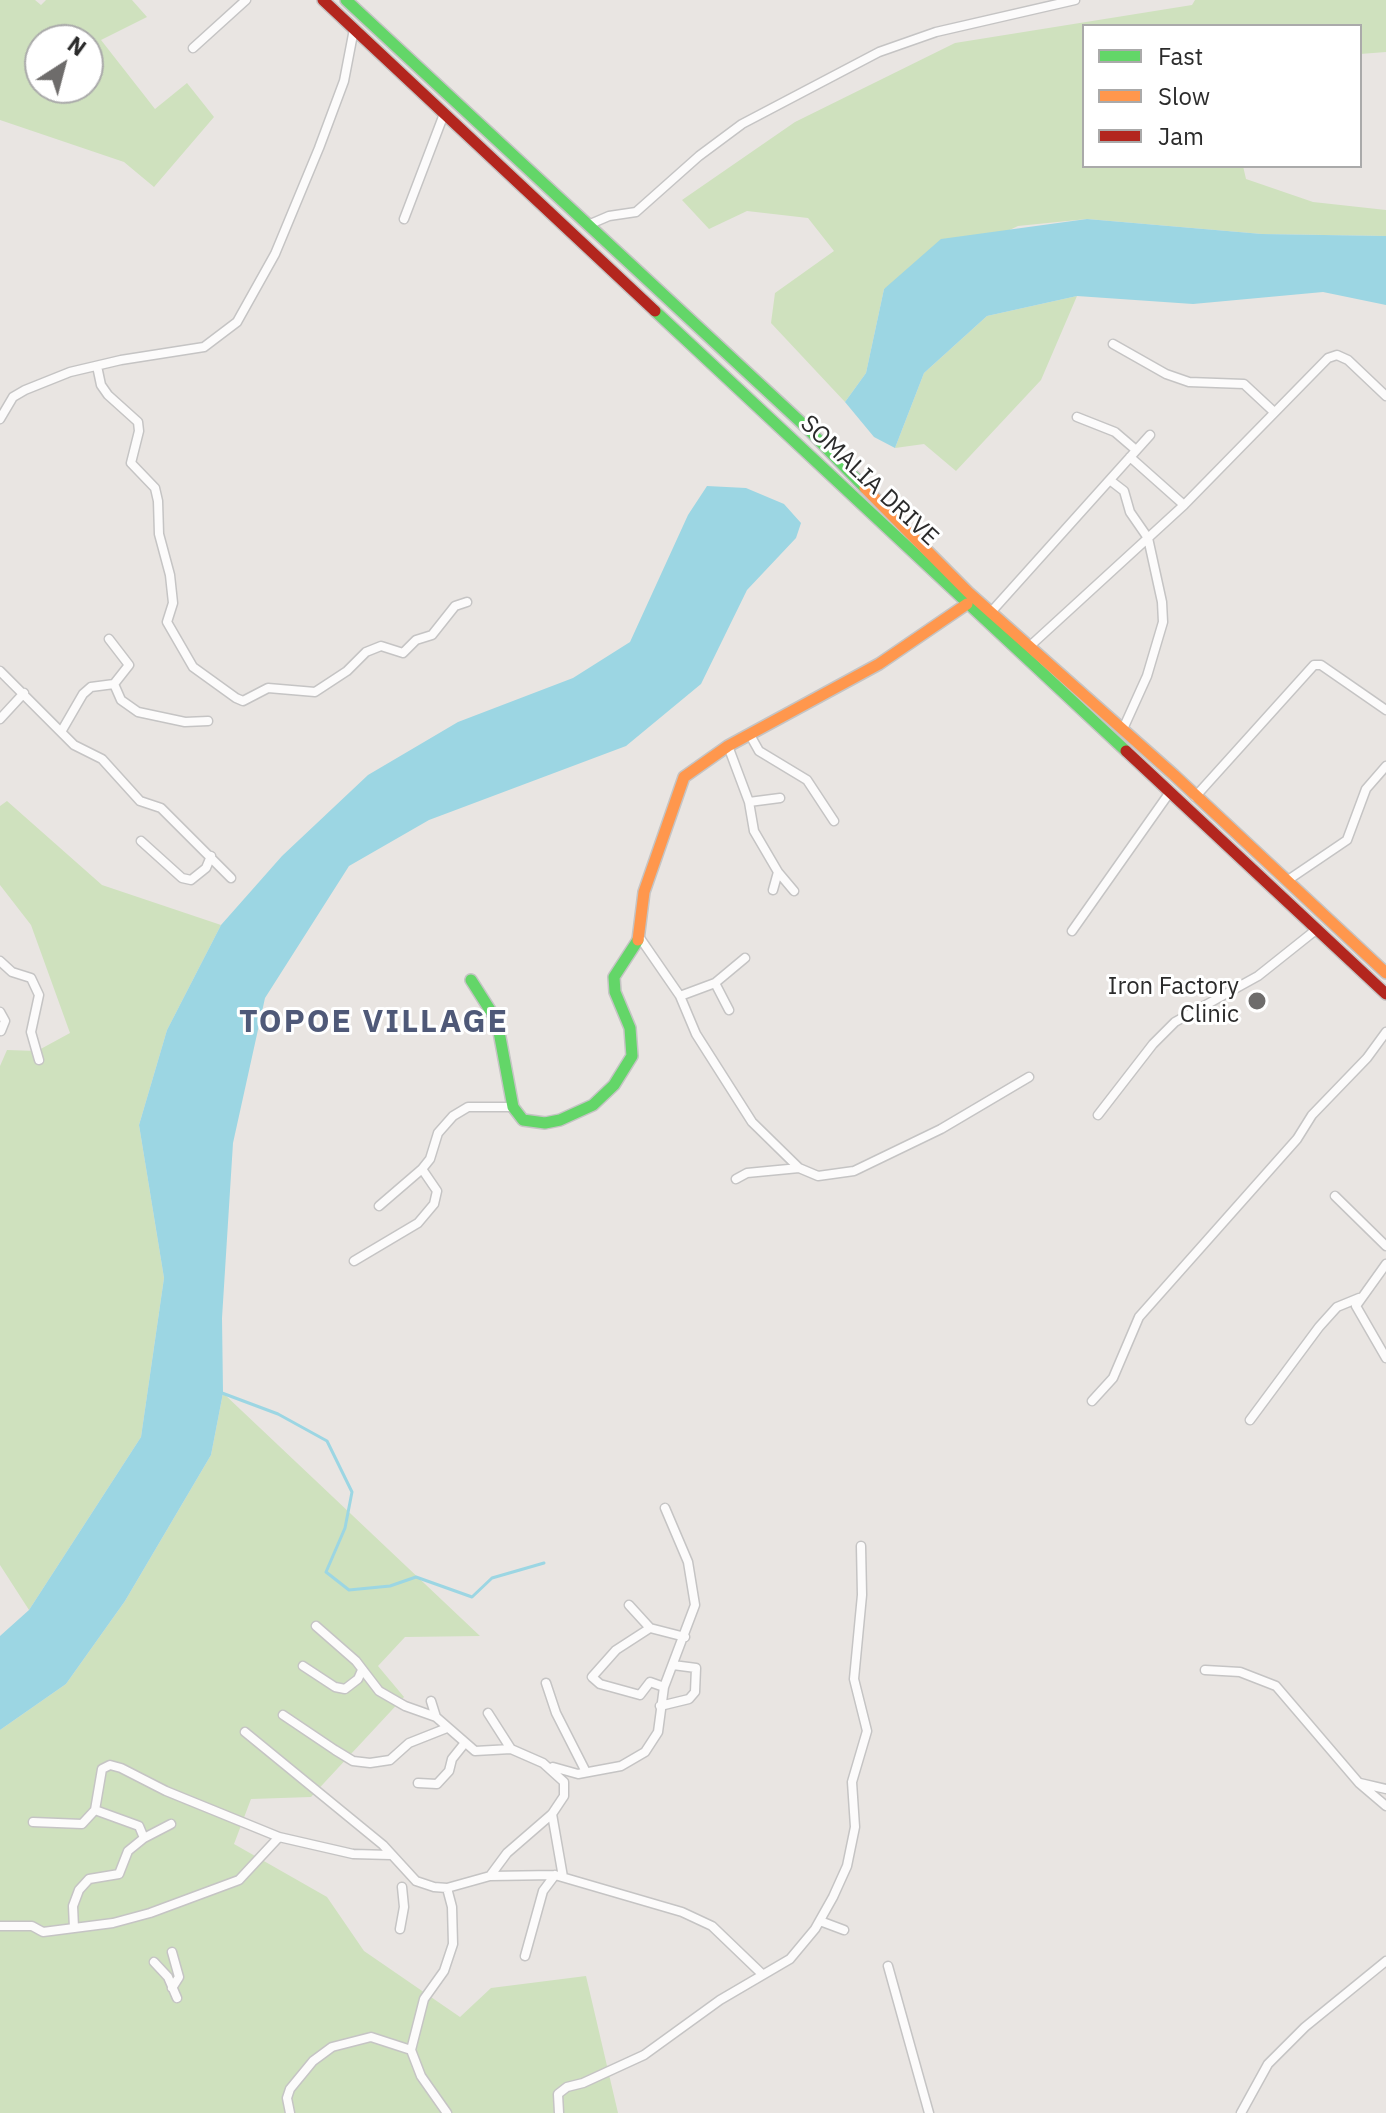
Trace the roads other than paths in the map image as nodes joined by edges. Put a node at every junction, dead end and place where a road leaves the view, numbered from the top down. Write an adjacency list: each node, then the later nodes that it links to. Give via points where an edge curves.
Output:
1 (246, 0): 6 (street)
2 (323, 0): 5 (main road, SOMALIA DRIVE)
3 (346, 0): 9 (main road, SOMALIA DRIVE)
4 (1075, 0): 9 (street, via 936,32 879,52 742,124 636,212)
5 (354, 29): 7 (main road, SOMALIA DRIVE); 11 (street, via 344,81 319,148 275,254 237,322 204,347)
6 (193, 48)
7 (444, 114): 8 (street); 22 (main road, SOMALIA DRIVE)
8 (404, 219)
9 (588, 225): 23 (main road, SOMALIA DRIVE, via 806,427)
10 (1113, 344): 13 (street, via 1189,382 1244,384)
11 (97, 366): 15 (street, via 25,390 13,397); 21 (street, via 108,395 138,422 131,463 155,488 158,501 173,603 167,622 187,660 236,698 243,701 268,688 315,692 366,652 381,646 403,653 416,640 432,635 455,606)
12 (1386, 396): 13 (street, via 1337,355)
13 (1273, 411): 19 (street)
14 (1077, 417): 17 (street, via 1115,432)
15 (0, 419)
16 (1150, 435): 17 (street)
17 (1133, 453): 18 (street); 19 (street)
18 (1111, 481): 20 (street, via 1124,491 1130,512); 23 (street)
19 (1184, 505): 20 (street)
20 (1148, 538): 25 (street); 32 (street, via 1163,622 1143,689)
21 (467, 602)
22 (967, 604): 34 (main road, via 879,664); 37 (main road, SOMALIA DRIVE)
23 (992, 611): 25 (main road, SOMALIA DRIVE)
24 (109, 639): 27 (street, via 129,665)
25 (1030, 646): 32 (main road, SOMALIA DRIVE)
26 (0, 671): 28 (street)
27 (114, 684): 31 (street, via 121,700 138,712); 33 (street, via 91,687 83,694)
28 (24, 693): 30 (street); 33 (street)
29 (1386, 710): 38 (street, via 1314,665)
30 (0, 719)
31 (208, 721)
32 (1123, 729): 38 (main road, SOMALIA DRIVE)
33 (61, 732): 43 (street, via 102,759 136,798 161,808)
34 (750, 735): 35 (main road); 41 (street, via 759,751 807,780)
35 (728, 746): 40 (street); 51 (main road, via 689,771 680,785 644,892)
36 (1386, 766): 46 (street, via 1366,789 1347,840)
37 (1170, 792): 49 (main road, SOMALIA DRIVE); 50 (street)
38 (1195, 797): 46 (main road, SOMALIA DRIVE)
39 (780, 798): 40 (street)
40 (749, 802): 44 (street, via 754,831)
41 (834, 821)
42 (141, 841): 43 (street, via 191,880)
43 (211, 856): 45 (street)
44 (778, 872): 47 (street); 48 (street)
45 (231, 878)
46 (1288, 880): 54 (main road, SOMALIA DRIVE)
47 (773, 890)
48 (794, 891)
49 (1317, 929): 57 (main road, SOMALIA DRIVE); 66 (street, via 1258,976 1175,1022)
50 (1072, 931)
51 (640, 938): 58 (street); 65 (main road, via 614,977 633,1042 632,1056 614,1085 578,1115 560,1120 530,1122)
52 (745, 958): 56 (street)
53 (0, 961): 63 (street, via 31,978 39,995 31,1032)
54 (1386, 973)
55 (471, 980): 65 (main road, via 497,1021)
56 (715, 983): 58 (street); 59 (street)
57 (1386, 994)
58 (680, 996): 67 (street, via 696,1034 752,1122)
59 (729, 1010)
60 (0, 1012): 61 (street, via 5,1021)
61 (1, 1031)
62 (1386, 1032): 77 (street, via 1139,1317 1113,1378)
63 (39, 1060)
64 (1029, 1077): 67 (street, via 941,1129 854,1171 818,1176)
65 (513, 1107): 68 (street, via 468,1107 453,1116 438,1133)
66 (1098, 1115)
67 (799, 1168): 69 (street, via 747,1173)
68 (422, 1169): 71 (street); 73 (street, via 437,1191 434,1204 418,1223)
69 (736, 1179)
70 (1335, 1196): 72 (street)
71 (379, 1206)
72 (1386, 1246)
73 (354, 1261)
74 (1385, 1267): 75 (street)
75 (1359, 1298): 76 (street, via 1358,1315); 78 (street, via 1337,1307 1319,1327)
76 (1386, 1358)
77 (1092, 1401)
78 (1250, 1420)
79 (665, 1508): 84 (street, via 696,1591)
80 (861, 1546): 118 (street, via 862,1595 853,1670 867,1731 852,1782 857,1810 847,1866)
81 (629, 1605): 83 (street)
82 (316, 1626): 87 (street)
83 (650, 1628): 84 (street); 90 (street, via 616,1650 592,1677 640,1695 650,1682)
84 (685, 1637): 85 (street)
85 (673, 1665): 90 (street); 92 (street, via 696,1668 695,1692 689,1699)
86 (303, 1666): 87 (street, via 345,1689)
87 (362, 1670): 95 (street, via 379,1691)
88 (1205, 1670): 103 (street, via 1240,1672 1276,1686)
89 (546, 1683): 101 (street)
90 (664, 1687): 92 (street)
91 (431, 1701): 95 (street)
92 (660, 1706): 101 (street, via 658,1732 645,1752 621,1766)
93 (488, 1713): 99 (street)
94 (283, 1715): 96 (street, via 353,1761 370,1763 390,1760 409,1743)
95 (436, 1717): 96 (street)
96 (447, 1728): 98 (street)
97 (245, 1732): 113 (street)
98 (464, 1744): 99 (street, via 482,1752); 102 (street, via 437,1784)
99 (511, 1749): 100 (street)
100 (543, 1763): 101 (street); 105 (street, via 564,1782)
101 (582, 1773): 105 (street)
102 (418, 1783)
103 (1359, 1783): 104 (street); 106 (street)
104 (1386, 1789)
105 (564, 1796): 108 (street)
106 (1386, 1806)
107 (95, 1810): 109 (street, via 82,1824); 111 (street, via 99,1774 110,1765); 112 (street, via 139,1826)
108 (552, 1814): 114 (street, via 507,1853); 115 (street)
109 (33, 1822)
110 (171, 1824): 112 (street)
111 (279, 1837): 113 (street, via 353,1854); 120 (street, via 261,1860 225,1887 150,1913)
112 (144, 1838): 120 (street, via 128,1851 119,1874 89,1879 79,1890)
113 (391, 1855): 117 (street, via 416,1881)
114 (490, 1876): 115 (street); 117 (street)
115 (559, 1876): 124 (street, via 543,1891); 128 (street, via 702,1920)
116 (402, 1887): 121 (street)
117 (447, 1888): 131 (street, via 453,1944 444,1971 424,1999)
118 (820, 1921): 122 (street); 128 (street, via 790,1959)
119 (0, 1926): 120 (street, via 32,1926 43,1932)
120 (74, 1928)
121 (400, 1929)
122 (844, 1930)
123 (172, 1952): 129 (street, via 179,1977)
124 (525, 1956)
125 (1386, 1961): 132 (street, via 1305,2027 1268,2064)
126 (154, 1962): 129 (street)
127 (888, 1966): 136 (street)
128 (762, 1974): 135 (street, via 644,2055 567,2087 558,2094)
129 (172, 1988): 130 (street)
130 (177, 1998)
131 (411, 2050): 133 (street, via 371,2037 332,2047 290,2089); 134 (street)
132 (1246, 2100): 137 (street); 138 (street)
133 (290, 2113)
134 (447, 2113)
135 (559, 2113)
136 (929, 2113)
137 (1241, 2113)
138 (1251, 2113)

